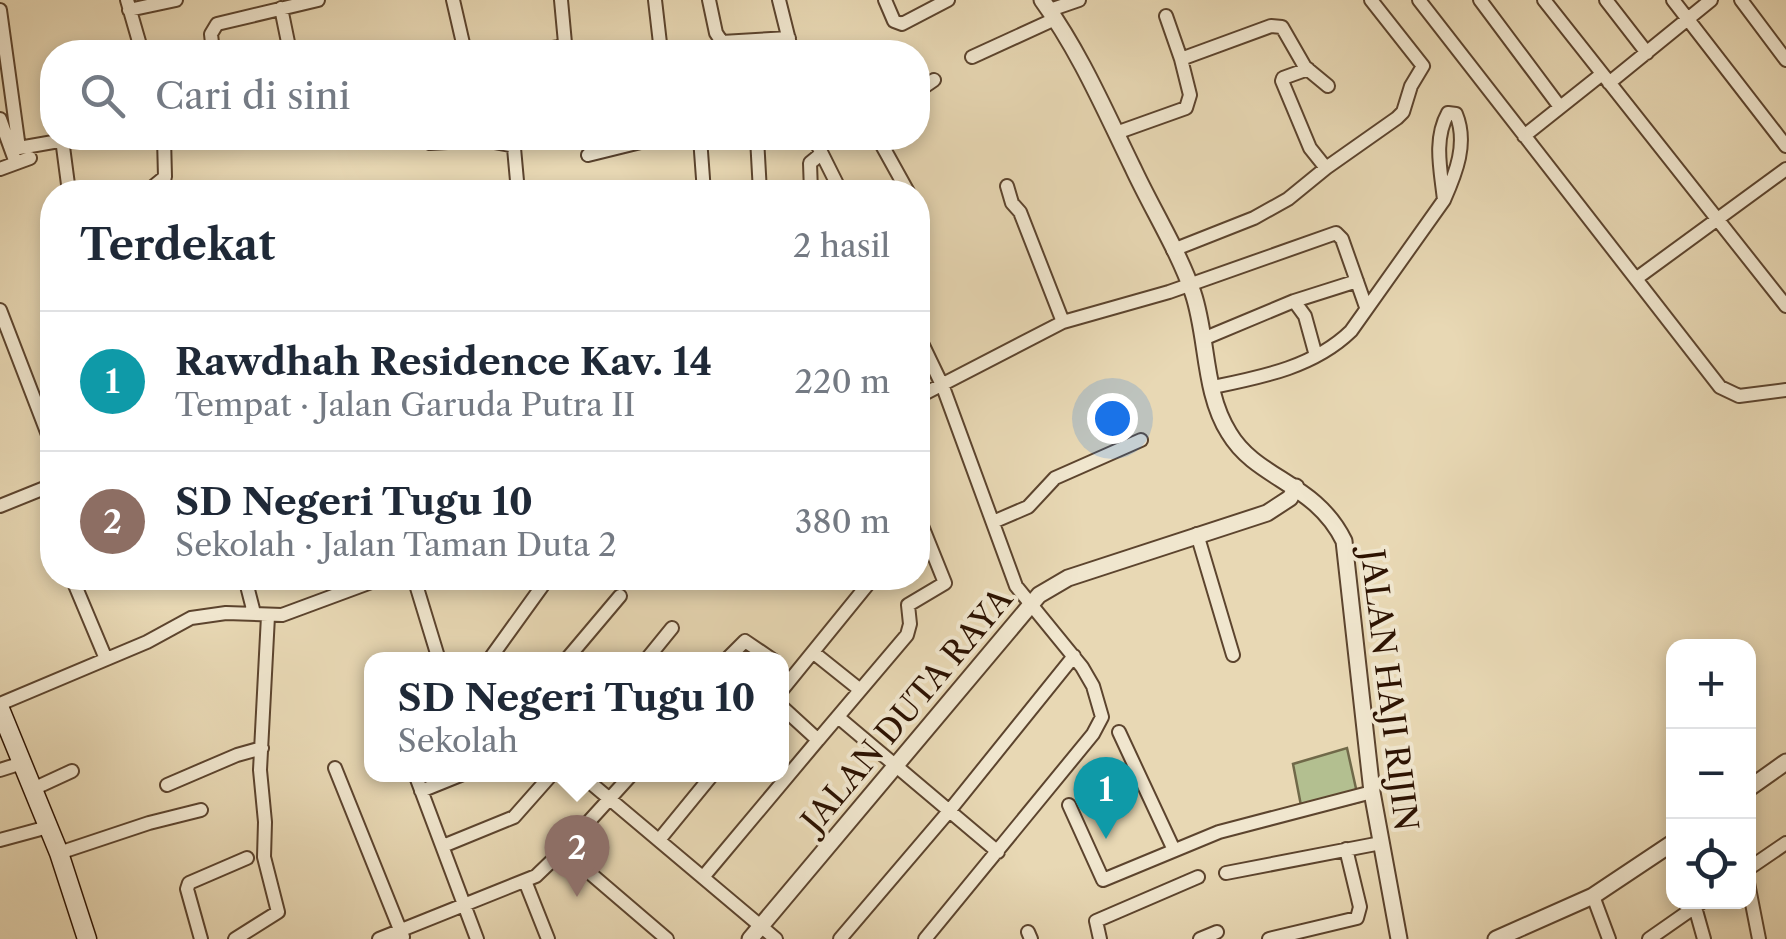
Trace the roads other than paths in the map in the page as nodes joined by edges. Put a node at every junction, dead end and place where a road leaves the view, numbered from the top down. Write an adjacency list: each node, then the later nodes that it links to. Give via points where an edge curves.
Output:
1 (176, 0): 19 (street)
2 (318, 0): 20 (street)
3 (453, 0): 29 (street)
4 (561, 0): 30 (street)
5 (655, 0): 31 (street)
6 (709, 0): 32 (street)
7 (779, 0): 25 (street)
8 (884, 0): 9 (street, via 902,24)
9 (948, 0)
10 (1078, 0): 22 (street)
11 (1371, 0): 60 (street, via 1423,66 1403,112)
12 (1419, 0): 47 (street)
13 (1480, 0): 44 (street)
14 (1544, 0): 40 (street)
15 (1606, 0): 35 (street)
16 (1673, 0): 24 (street)
17 (1710, 0): 24 (street)
18 (1741, 0): 38 (street)
19 (128, 5): 26 (street)
20 (281, 8): 27 (street, via 217,24); 28 (street)
21 (0, 10): 34 (street)
22 (1049, 10): 36 (street); 46 (street, JALAN HAJI RIJIN)
23 (1166, 16): 37 (street)
24 (1688, 18): 35 (street); 49 (street)
25 (789, 38): 33 (street)
26 (138, 40)
27 (211, 40)
28 (288, 40)
29 (462, 40)
30 (565, 40)
31 (660, 40)
32 (721, 40)
33 (776, 40)
34 (3, 51): 48 (street, via 19,148)
35 (1647, 53): 40 (street)
36 (972, 57)
37 (1181, 59): 39 (street, via 1277,25); 46 (street, via 1190,95 1186,108)
38 (1786, 60)
39 (1308, 69): 43 (street); 60 (street, via 1282,81 1310,148)
40 (1605, 79): 44 (street); 73 (street)
41 (934, 80): 42 (street)
42 (930, 83)
43 (1328, 86)
44 (1560, 107): 47 (street)
45 (0, 119): 61 (street, via 23,160)
46 (1116, 132): 74 (street, JALAN HAJI RIJIN)
47 (1524, 136): 75 (street)
48 (40, 144)
49 (1786, 146)
50 (69, 150): 63 (street)
51 (164, 150): 64 (street)
52 (514, 150): 65 (street)
53 (608, 150): 59 (street)
54 (701, 150): 66 (street)
55 (758, 150): 67 (street)
56 (816, 150): 68 (street)
57 (822, 150): 69 (street)
58 (885, 150): 70 (street)
59 (588, 155)
60 (1326, 168): 74 (street, via 1268,211)
61 (0, 169)
62 (1786, 169): 73 (street)
63 (70, 180)
64 (161, 180)
65 (517, 180)
66 (703, 180)
67 (759, 180)
68 (810, 180)
69 (835, 180)
70 (901, 180)
71 (1007, 186): 82 (street)
72 (1444, 200): 72 (street, via 1438,147 1448,113 1462,126 1461,150); 80 (street)
73 (1720, 219): 75 (street); 79 (street)
74 (1173, 250): 77 (street, JALAN HAJI RIJIN)
75 (1637, 278): 89 (street, via 1720,387 1739,396)
76 (1357, 281): 77 (street, via 1336,233); 78 (street); 80 (street)
77 (1189, 283): 82 (street); 83 (street, JALAN HAJI RIJIN)
78 (1294, 301): 83 (street); 84 (street, via 1306,316)
79 (1786, 306)
80 (1366, 307): 84 (street, via 1351,332)
81 (0, 310): 90 (street)
82 (1062, 322): 86 (street)
83 (1203, 340): 87 (street, JALAN HAJI RIJIN)
84 (1316, 356): 87 (street)
85 (930, 358): 86 (street)
86 (942, 382): 88 (street); 95 (street)
87 (1213, 387): 92 (street, JALAN HAJI RIJIN, via 1236,444)
88 (930, 390)
89 (1783, 395)
90 (40, 414)
91 (1141, 440): 95 (street, via 1055,478 1028,508)
92 (1296, 487): 96 (street, JALAN DUTA RAYA, via 1276,509); 144 (street, JALAN HAJI RIJIN, via 1327,514 1344,542)
93 (40, 490): 94 (street)
94 (0, 506)
95 (993, 522): 105 (street, via 1016,586)
96 (1196, 534): 105 (street, JALAN DUTA RAYA, via 1068,578); 115 (street)
97 (930, 558): 119 (street, via 944,583 908,605 909,630)
98 (77, 590): 117 (street)
99 (251, 590): 106 (street)
100 (350, 590): 106 (street, via 282,615)
101 (418, 590): 108 (street)
102 (539, 590): 109 (street)
103 (864, 590): 114 (street)
104 (620, 596): 110 (street)
105 (1030, 605): 116 (street); 128 (street, JALAN DUTA RAYA)
106 (261, 614): 117 (street, via 191,618); 125 (street)
107 (672, 628): 111 (street)
108 (437, 652)
109 (494, 652)
110 (573, 652)
111 (652, 652)
112 (734, 652): 113 (street, via 746,640)
113 (762, 652)
114 (814, 652): 118 (street); 119 (street)
115 (1233, 655)
116 (1074, 656): 148 (street); 159 (street, via 1094,686 1100,726)
117 (106, 659): 120 (street)
118 (789, 671)
119 (860, 690): 122 (street)
120 (0, 711): 127 (main road)
121 (789, 713): 124 (street)
122 (838, 717): 124 (street); 128 (street)
123 (1119, 732): 158 (street)
124 (818, 740): 132 (street)
125 (262, 748): 141 (street); 178 (street, via 264,857 278,912)
126 (1786, 762): 140 (street)
127 (22, 764): 130 (street); 142 (main road)
128 (895, 765): 148 (street); 172 (street, JALAN DUTA RAYA)
129 (335, 768): 174 (street)
130 (0, 770)
131 (72, 771): 142 (street)
132 (789, 775)
133 (418, 782): 143 (street)
134 (442, 782): 143 (street)
135 (545, 782): 154 (street, via 514,817)
136 (590, 782): 145 (street)
137 (626, 782): 145 (street)
138 (706, 782): 151 (street)
139 (783, 782): 164 (street)
140 (1756, 783)
141 (167, 785)
142 (33, 789): 149 (main road)
143 (421, 790): 154 (street)
144 (1372, 792): 152 (street, JALAN HAJI RIJIN); 158 (street)
145 (611, 800): 151 (street); 157 (street)
146 (1069, 805): 158 (street, via 1103,880)
147 (201, 810): 160 (street)
148 (950, 810): 159 (street); 184 (street)
149 (48, 827): 150 (street); 160 (main road)
150 (0, 840)
151 (659, 840): 164 (street)
152 (1380, 843): 156 (street); 189 (street, JALAN HAJI RIJIN)
153 (1786, 843): 162 (street)
154 (443, 846): 168 (street)
155 (1666, 847): 167 (street)
156 (1346, 849): 163 (street); 188 (street, via 1357,918)
157 (563, 850): 166 (street); 175 (street)
158 (1174, 850)
159 (998, 852): 185 (street)
160 (58, 853): 176 (main road)
161 (247, 858): 177 (street, via 188,884)
162 (1756, 864)
163 (1226, 873)
164 (704, 876): 172 (street)
165 (1198, 877): 186 (street, via 1096,922)
166 (525, 881): 168 (street); 181 (street)
167 (1593, 896): 190 (street); 191 (street)
168 (463, 905): 174 (street); 180 (street)
169 (1692, 909): 192 (street)
170 (1700, 909): 193 (street)
171 (1753, 909): 194 (street)
172 (762, 926): 182 (street, JALAN DUTA RAYA); 183 (street)
173 (1217, 932): 187 (street)
174 (402, 935): 179 (street)
175 (660, 937)
176 (87, 939)
177 (202, 939)
178 (235, 939)
179 (379, 939)
180 (476, 939)
181 (548, 939)
182 (750, 939)
183 (776, 939)
184 (840, 939)
185 (925, 939)
186 (1100, 939)
187 (1200, 939)
188 (1269, 939)
189 (1399, 939)
190 (1496, 939)
191 (1610, 939)
192 (1649, 939)
193 (1704, 939)
194 (1759, 939)

